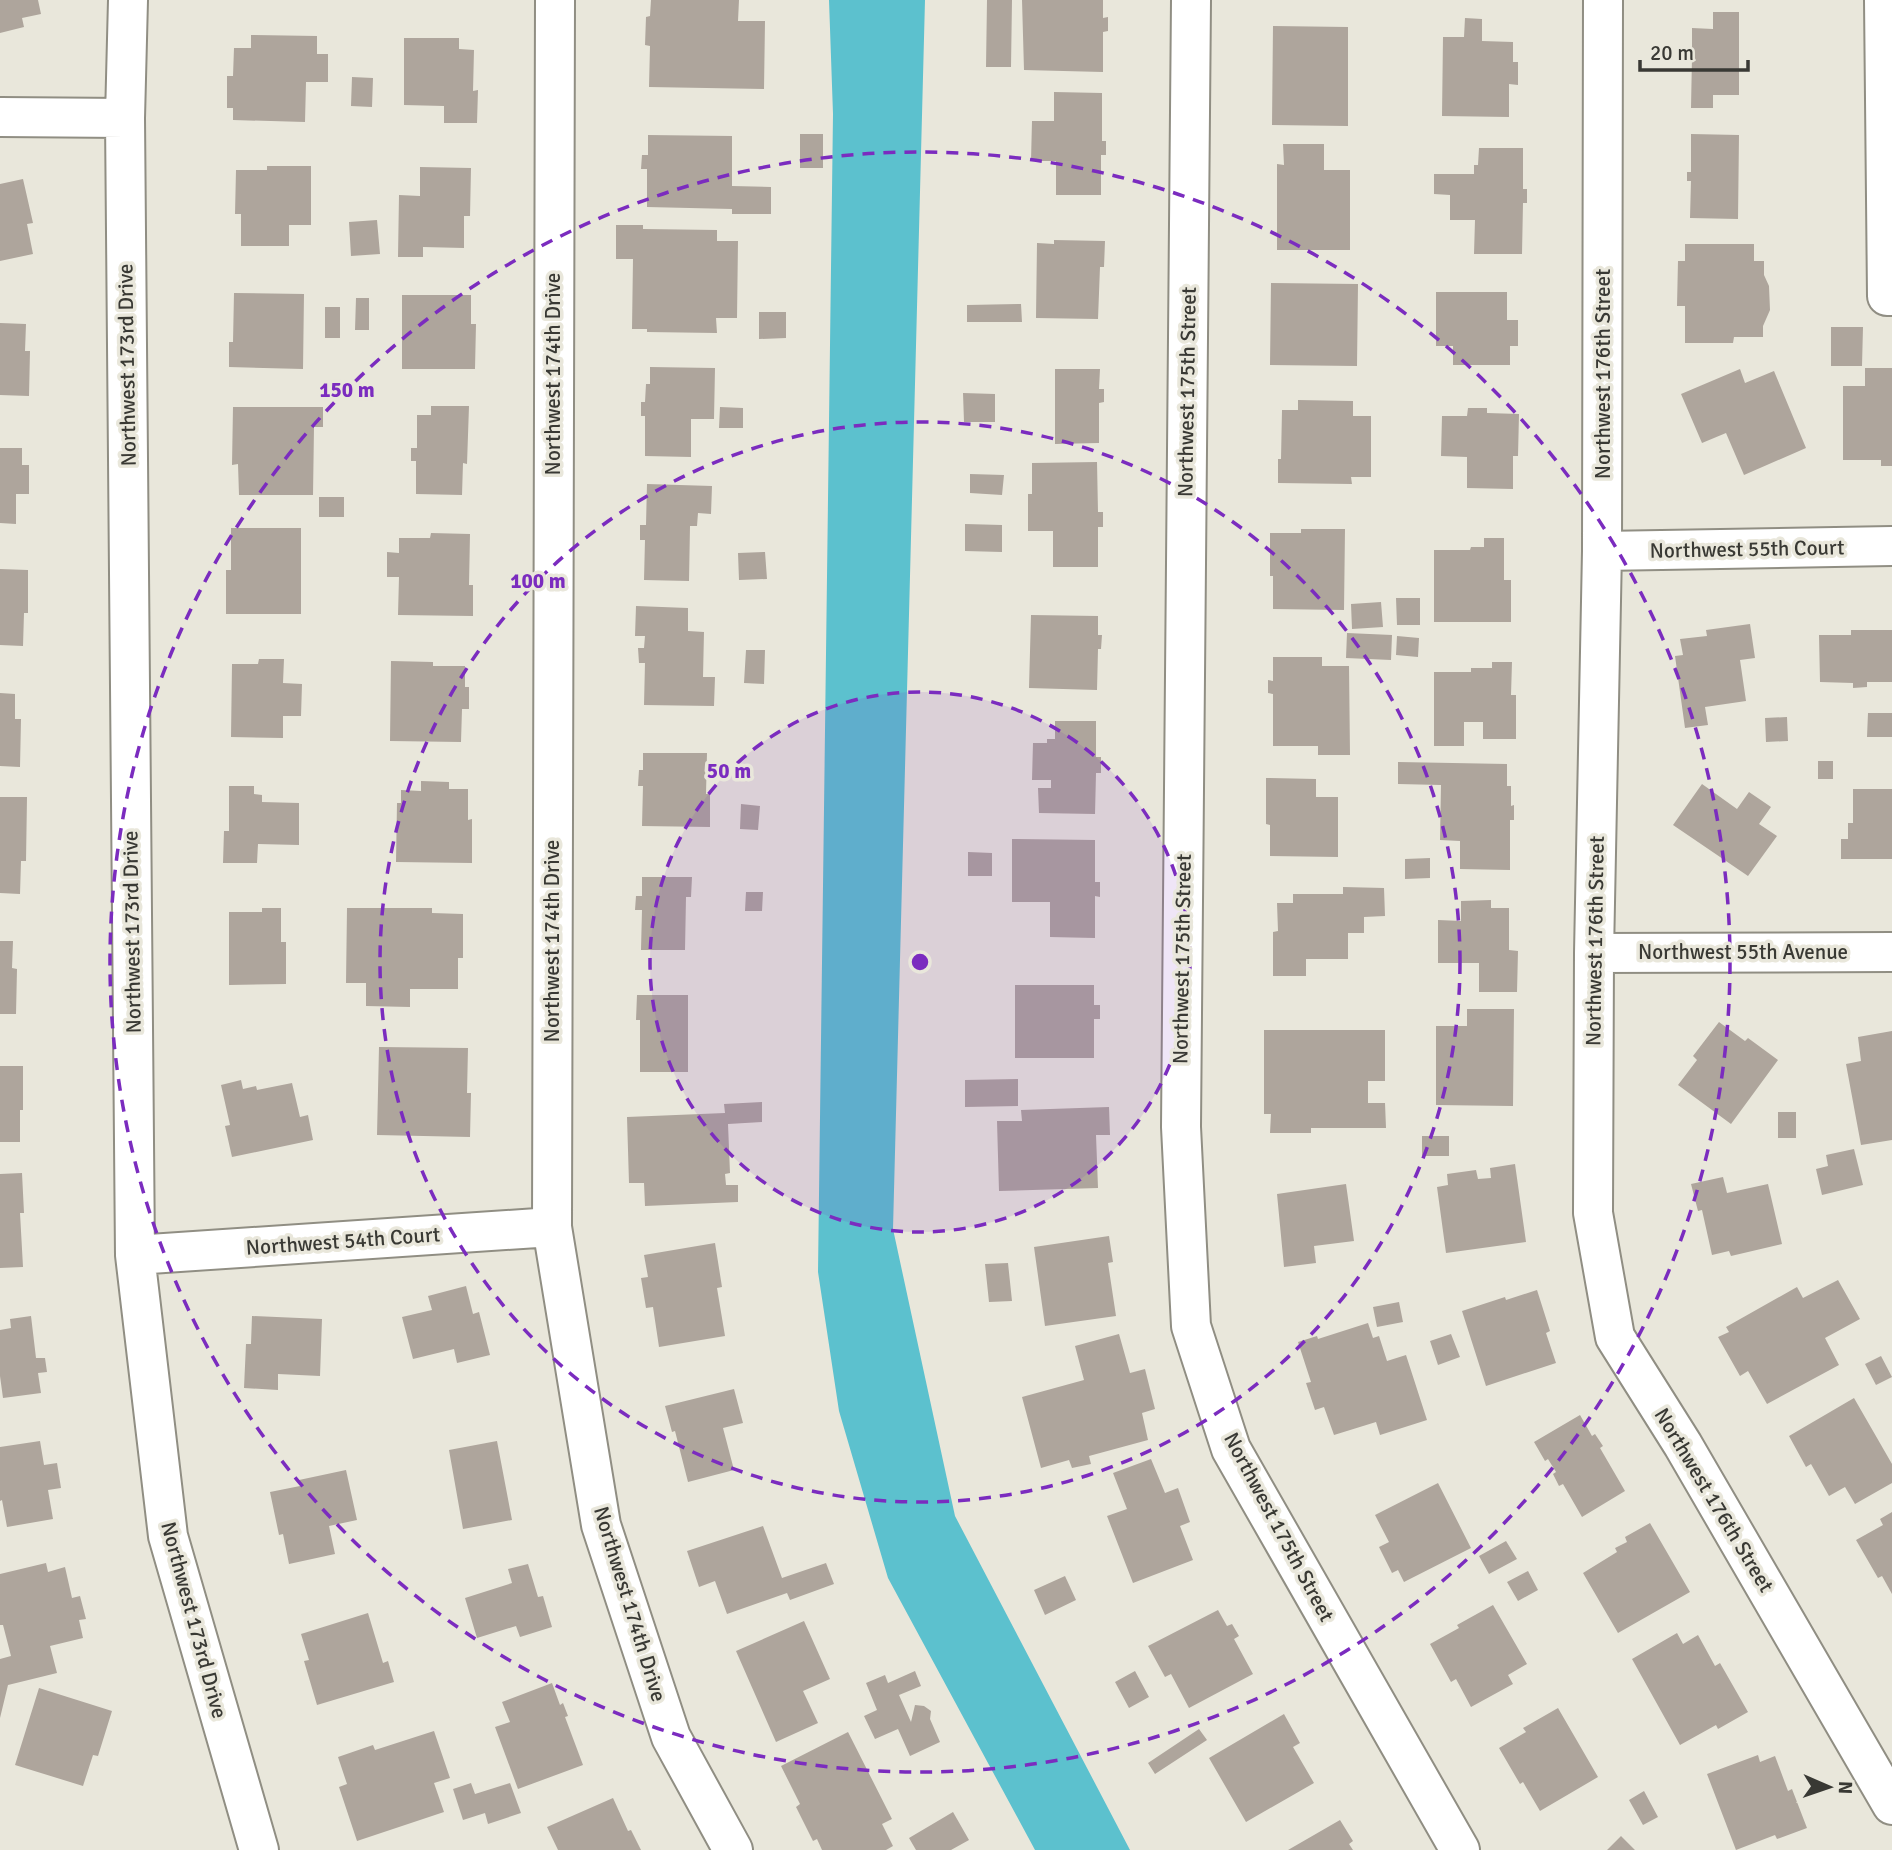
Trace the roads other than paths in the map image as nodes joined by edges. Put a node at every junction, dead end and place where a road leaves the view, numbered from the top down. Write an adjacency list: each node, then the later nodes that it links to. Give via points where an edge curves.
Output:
1 (128, 0): 7 (street, Northwest 173rd Drive)
2 (555, 0): 13 (street, Northwest 174th Drive)
3 (1191, 0): 18 (street, Northwest 175th Street, via 1181,1127 1191,1326 1231,1450)
4 (1603, 0): 10 (street, Northwest 176th Street)
5 (1884, 0): 8 (street, via 1887,296)
6 (0, 117): 7 (street)
7 (125, 118): 14 (street, Northwest 173rd Drive)
8 (1892, 296)
9 (1892, 546): 10 (street, Northwest 55th Court)
10 (1602, 551): 12 (street, Northwest 176th Street)
11 (1892, 952): 12 (street, Northwest 55th Avenue)
12 (1594, 953): 15 (street, Northwest 176th Street, via 1593,1213 1615,1337 1683,1445)
13 (552, 1227): 14 (street, Northwest 54th Court); 17 (street, Northwest 174th Drive, via 601,1525 671,1737)
14 (135, 1255): 16 (street, Northwest 173rd Drive, via 168,1536)
15 (1892, 1805)
16 (259, 1850)
17 (733, 1850)
18 (1460, 1850)

